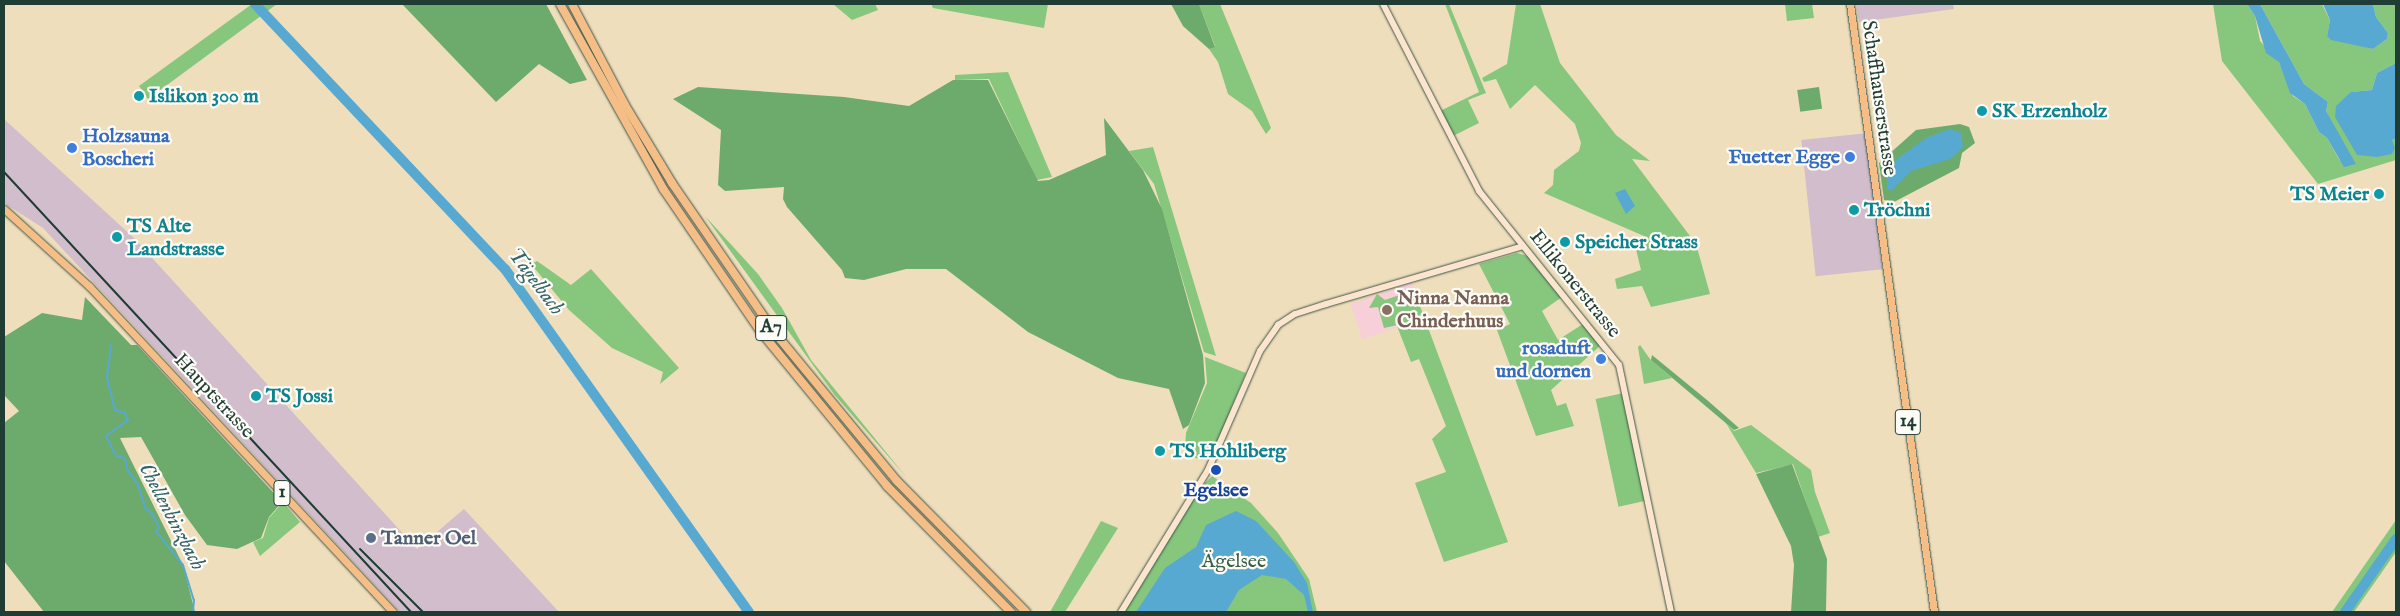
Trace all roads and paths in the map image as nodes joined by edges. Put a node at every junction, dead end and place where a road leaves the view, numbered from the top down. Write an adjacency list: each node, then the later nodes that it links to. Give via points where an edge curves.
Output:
1 (560, 4): 8 (highway, A7, via 660,183 761,332 877,474)
2 (572, 4): 9 (highway, A7, via 664,170 775,333 886,469)
3 (1383, 4): 6 (street, Ellikonerstrasse, via 1471,178)
4 (1850, 4): 12 (main road, Schaffhauserstrasse / 14)
5 (4, 209): 7 (main road, Hauptstrasse / 1, via 88,285)
6 (1523, 246): 10 (street, via 1319,306 1295,314 1278,325 1260,351 1208,470); 11 (street, Ellikonerstrasse, via 1622,373)
7 (393, 612)
8 (1011, 612)
9 (1026, 612)
10 (1121, 612)
11 (1671, 612)
12 (1934, 612)

